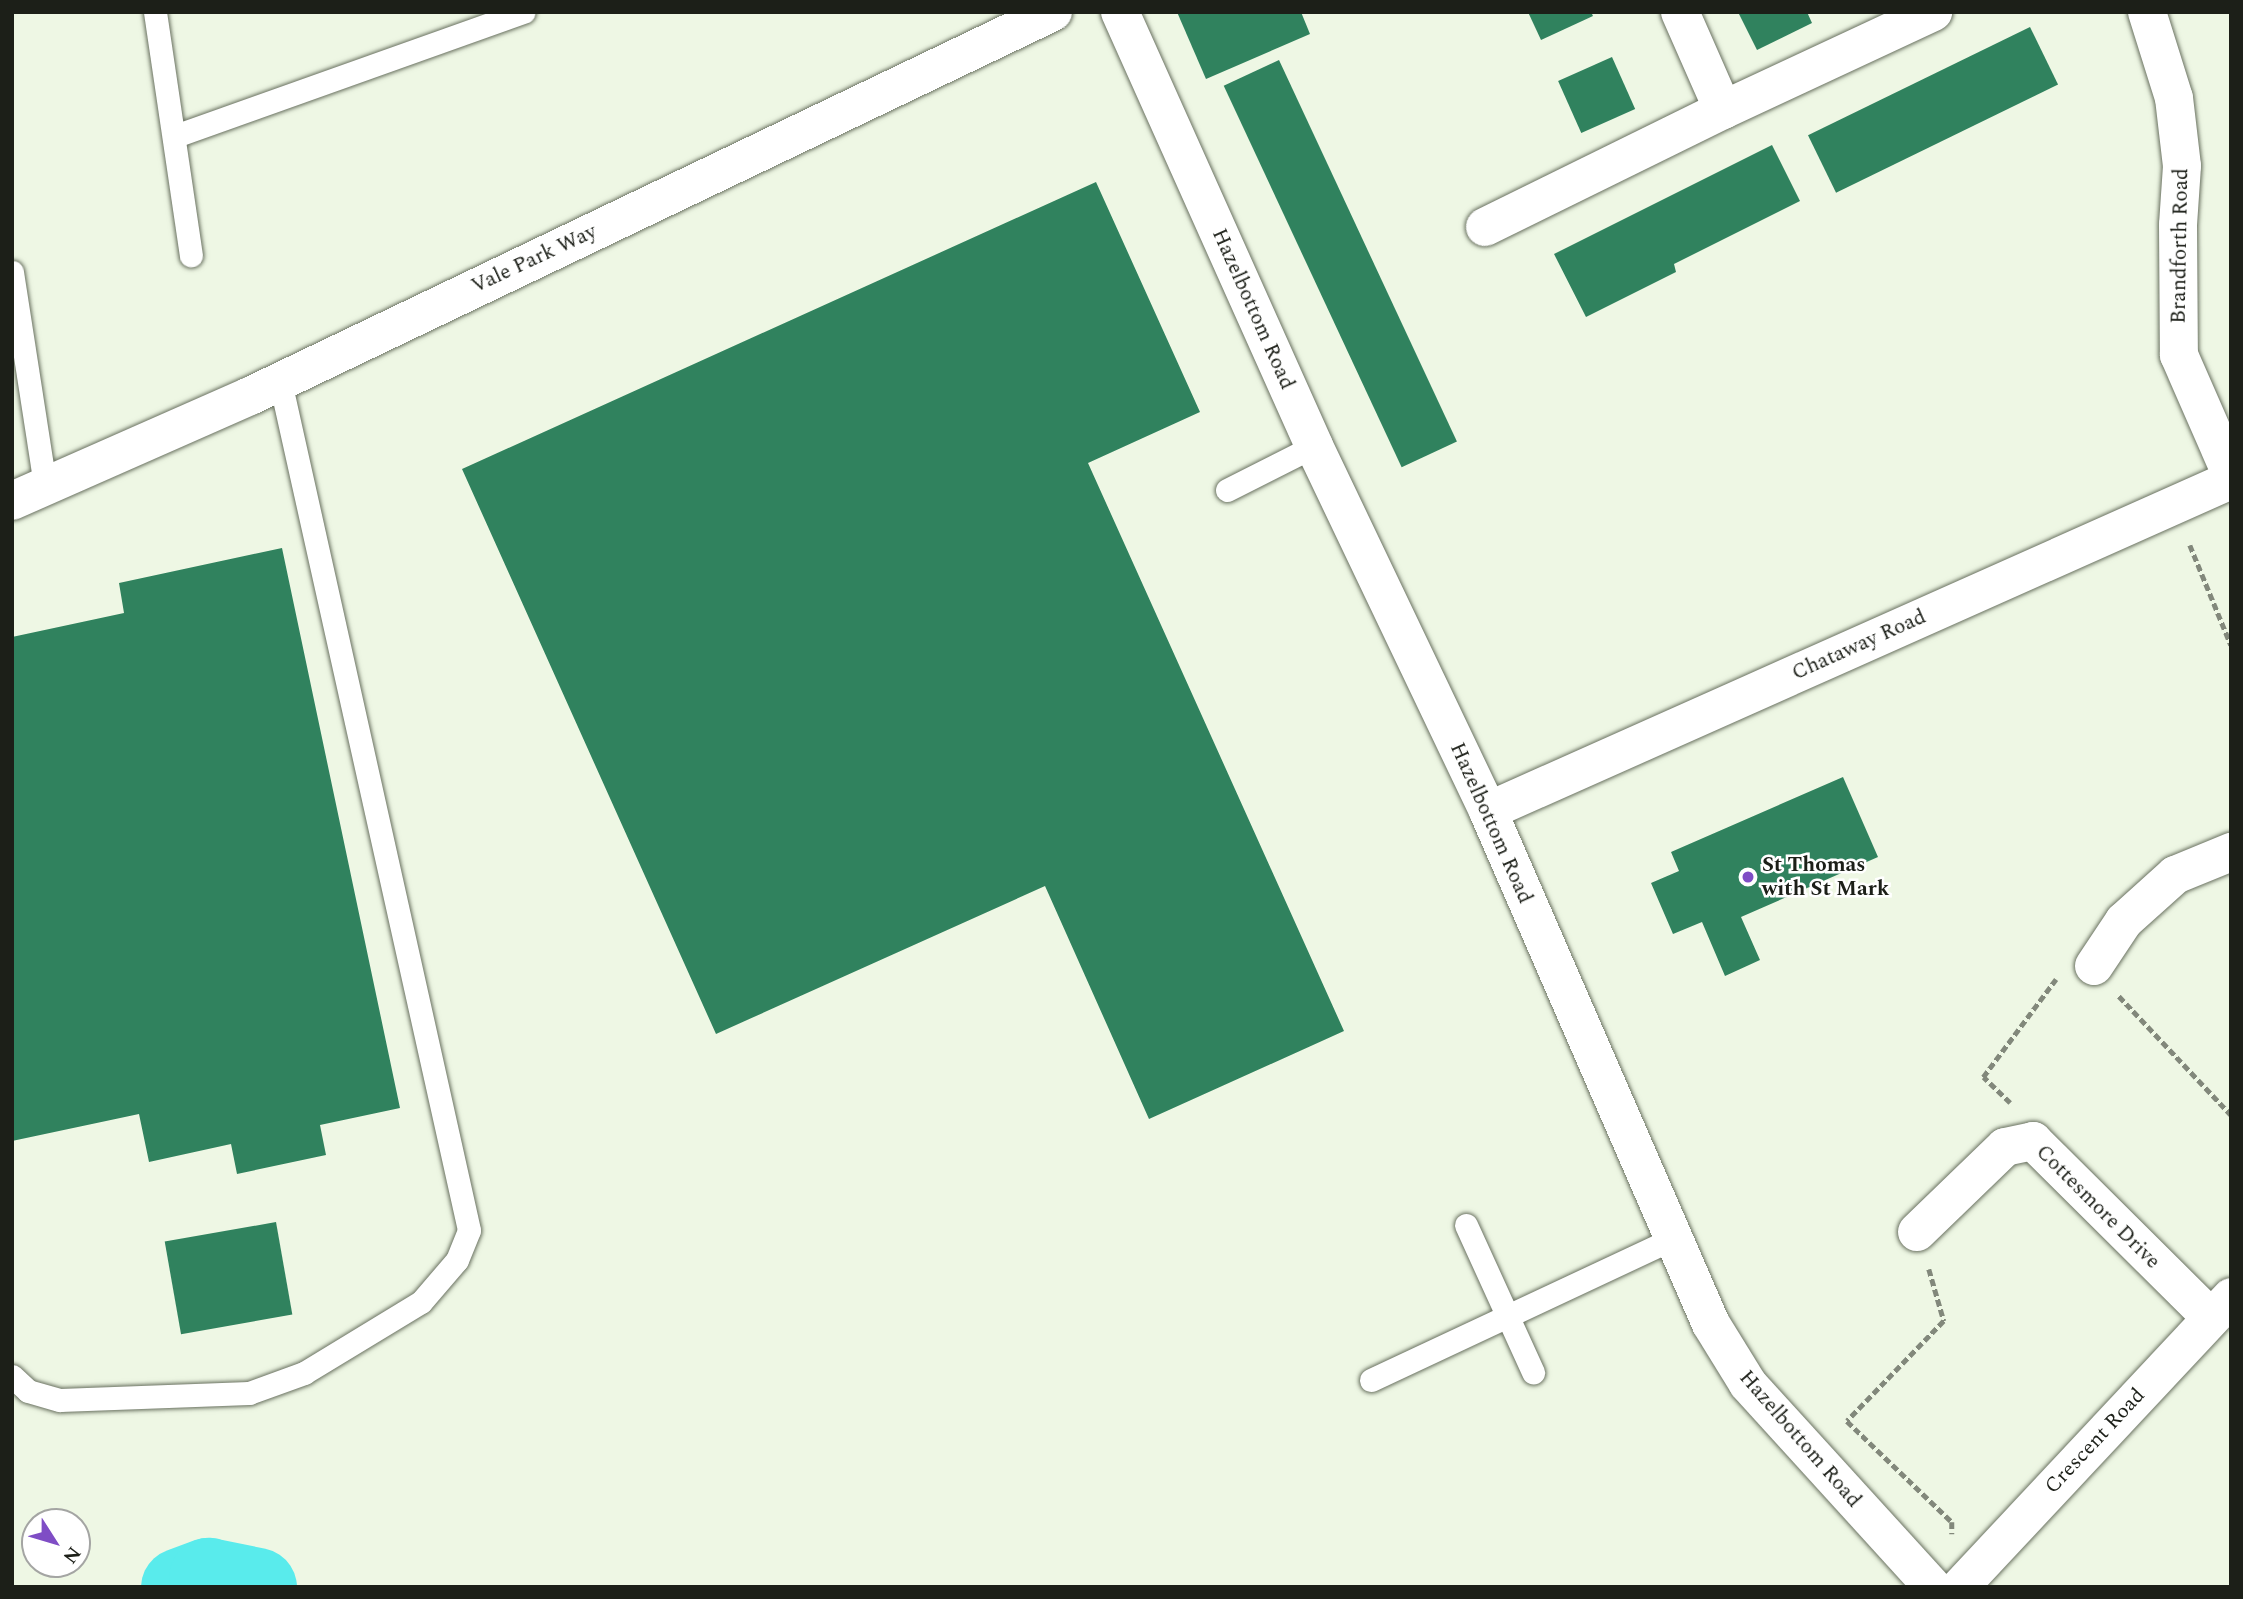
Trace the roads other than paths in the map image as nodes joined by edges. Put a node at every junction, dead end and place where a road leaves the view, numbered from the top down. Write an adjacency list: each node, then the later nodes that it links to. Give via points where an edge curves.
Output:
1 (155, 12): 9 (lane)
2 (524, 12): 9 (lane)
3 (1053, 12): 13 (street, Vale Park Way)
4 (1120, 12): 14 (street, Hazelbottom Road)
5 (1680, 12): 8 (street)
6 (1933, 12): 8 (street)
7 (2147, 12): 15 (street, Brandforth Road, via 2174,98 2182,166 2179,355)
8 (1723, 110): 10 (street)
9 (175, 136): 11 (lane)
10 (1485, 228)
11 (191, 255)
12 (12, 272): 17 (lane)
13 (280, 381): 17 (street, Vale Park Way); 27 (lane, via 468,1230 457,1260 421,1303 304,1373 248,1394 60,1401 28,1391)
14 (1314, 446): 16 (lane); 18 (street, Hazelbottom Road)
15 (2231, 477): 18 (street, Chataway Road)
16 (1227, 490)
17 (29, 493)
18 (1488, 811): 23 (street, Hazelbottom Road)
19 (2231, 852): 20 (street, via 2175,875 2124,921)
20 (2094, 966)
21 (1466, 1225): 25 (lane)
22 (1917, 1232): 24 (street, Cottesmore Drive, via 2004,1147 2033,1141)
23 (1674, 1238): 25 (lane); 29 (street, Hazelbottom Road, via 1711,1324 1748,1384)
24 (2224, 1307): 29 (street, Crescent Road)
25 (1507, 1317): 26 (lane); 28 (lane)
26 (1533, 1372)
27 (12, 1376)
28 (1371, 1380)
29 (1936, 1585)

